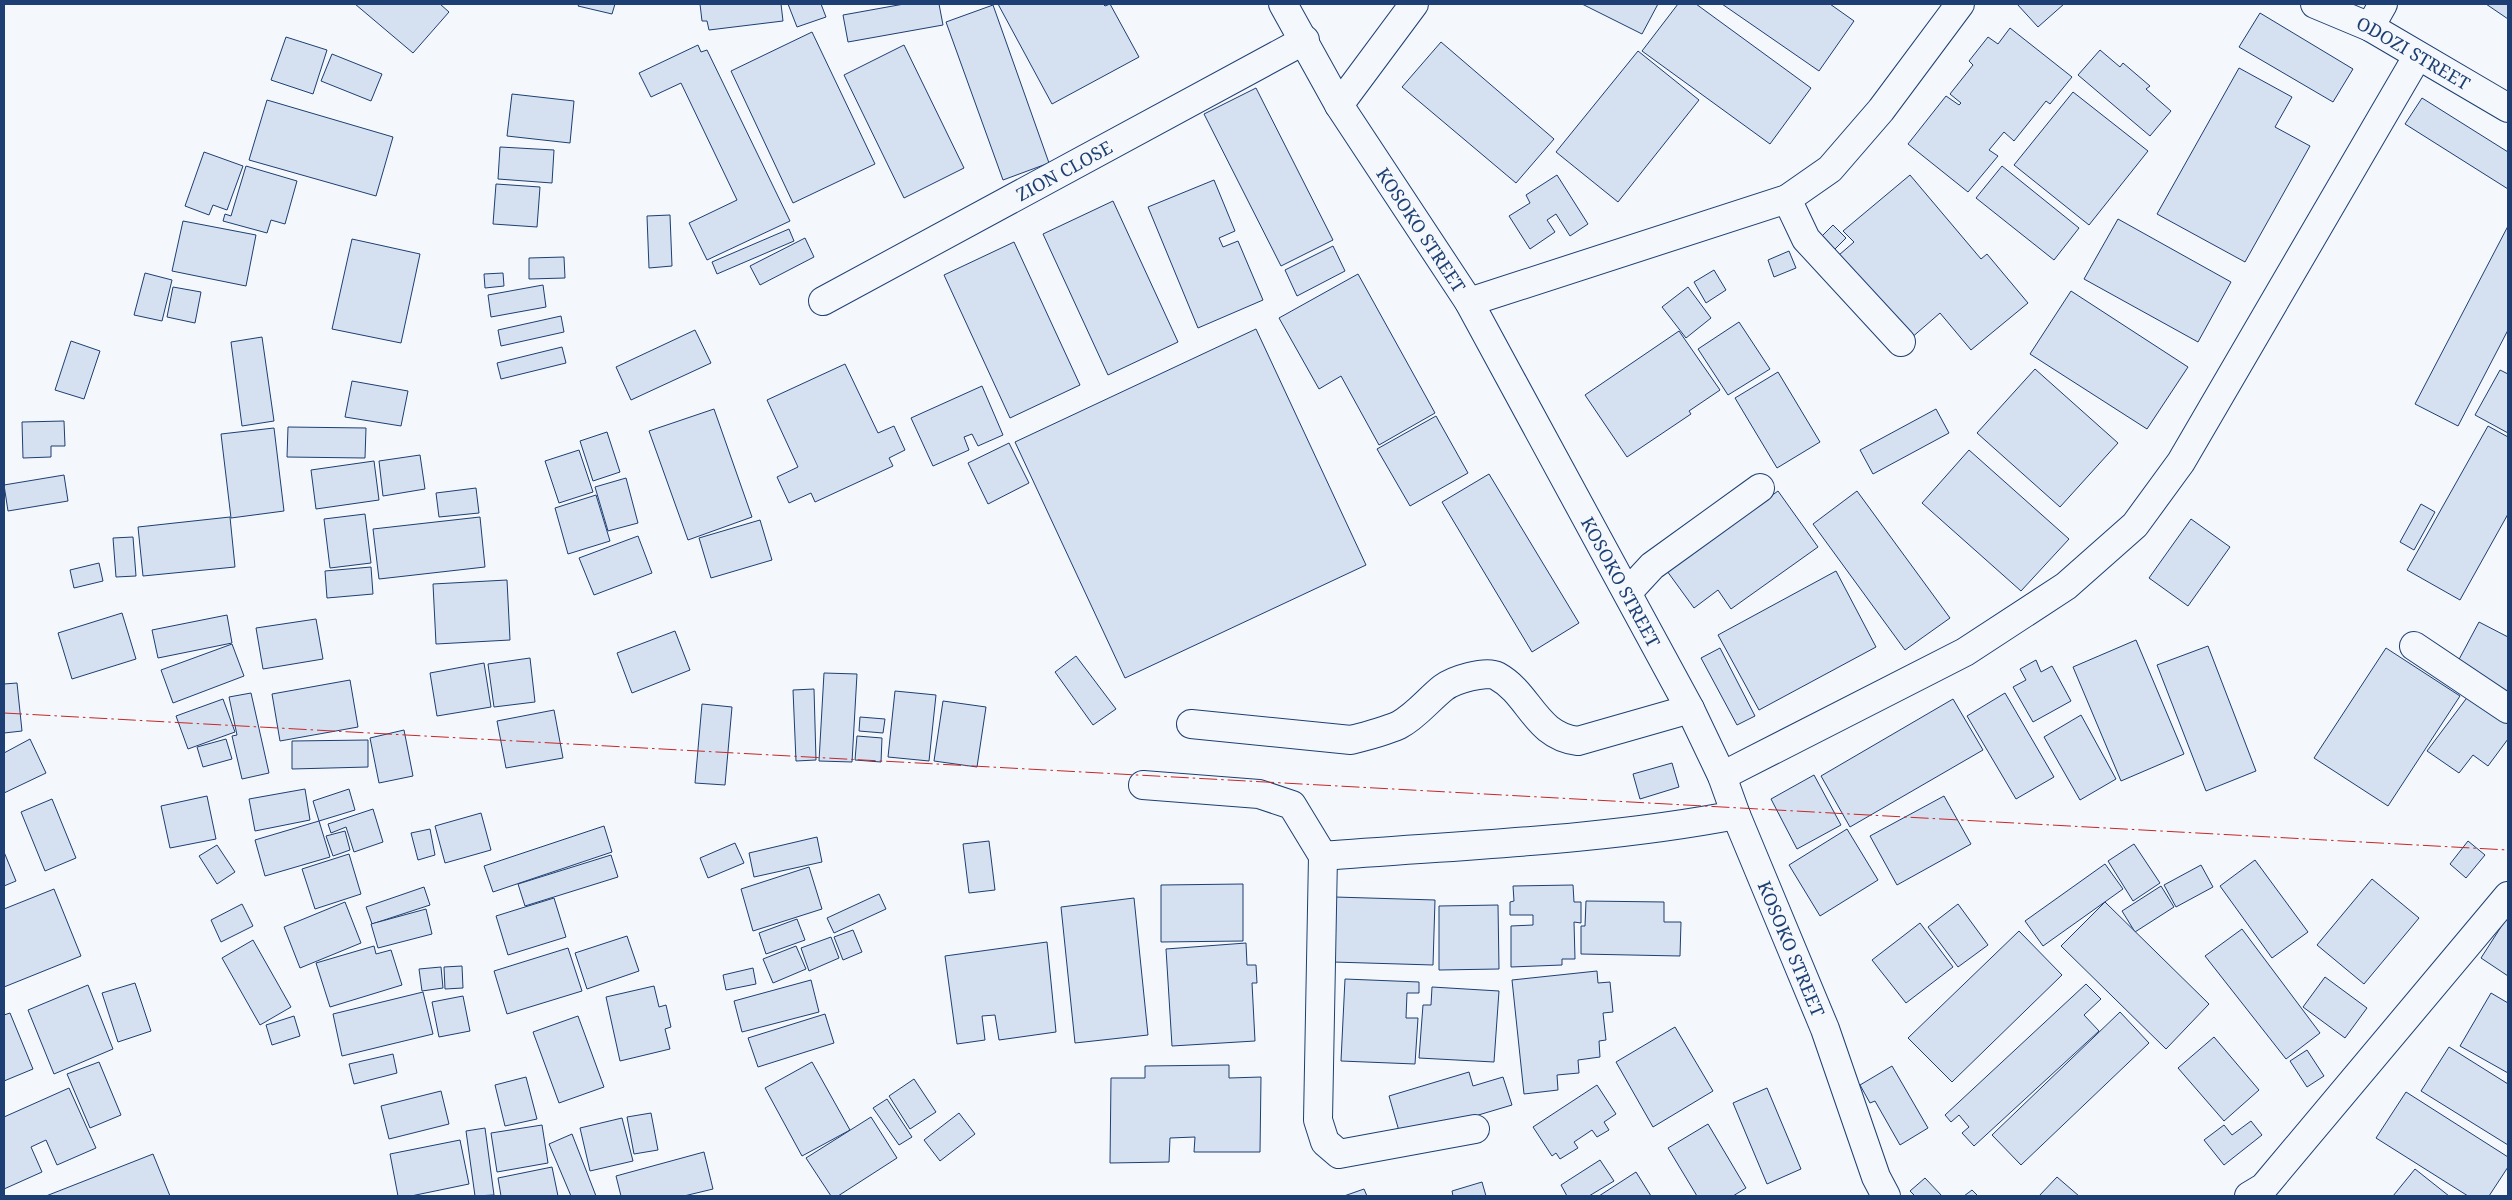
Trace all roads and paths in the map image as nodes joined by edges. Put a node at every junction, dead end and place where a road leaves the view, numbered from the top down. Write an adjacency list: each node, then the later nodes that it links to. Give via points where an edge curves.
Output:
1 (1283, 4): 7 (street, KOSOKO STREET)
2 (1414, 4): 9 (street)
3 (1960, 4): 11 (street, via 1881,110 1830,169)
4 (2315, 4): 6 (street, ODOZI STREET)
5 (2383, 4): 6 (street)
6 (2370, 27): 8 (street, ODOZI STREET)
7 (1305, 40): 9 (street, KOSOKO STREET); 12 (street, ZION CLOSE)
8 (2417, 56): 10 (street, ODOZI STREET); 21 (street, via 2182,462 2135,525 2066,586 1965,652)
9 (1339, 105): 13 (street, KOSOKO STREET)
10 (2508, 108)
11 (1786, 199): 13 (street); 14 (street, via 1806,239)
12 (823, 301)
13 (1469, 302): 16 (street, KOSOKO STREET)
14 (1901, 342)
15 (1760, 488): 16 (street, via 1652,566)
16 (1628, 592): 18 (street, KOSOKO STREET)
17 (2414, 646): 19 (street)
18 (1690, 709): 20 (street, via 1578,741 1564,740 1532,713 1506,681 1492,674 1474,676 1444,687 1400,724 1351,740); 21 (street, KOSOKO STREET)
19 (2508, 709)
20 (1191, 724)
21 (1722, 776): 23 (street, KOSOKO STREET)
22 (1143, 785): 24 (street, via 1258,794 1292,805)
23 (1736, 815): 24 (street, via 1625,832); 27 (street, KOSOKO STREET, via 1825,1029 1876,1177)
24 (1323, 856): 26 (street, via 1318,1120 1325,1142 1339,1154)
25 (2508, 896): 28 (street, via 2264,1187)
26 (1475, 1128)
27 (1886, 1196)
28 (2249, 1196)

